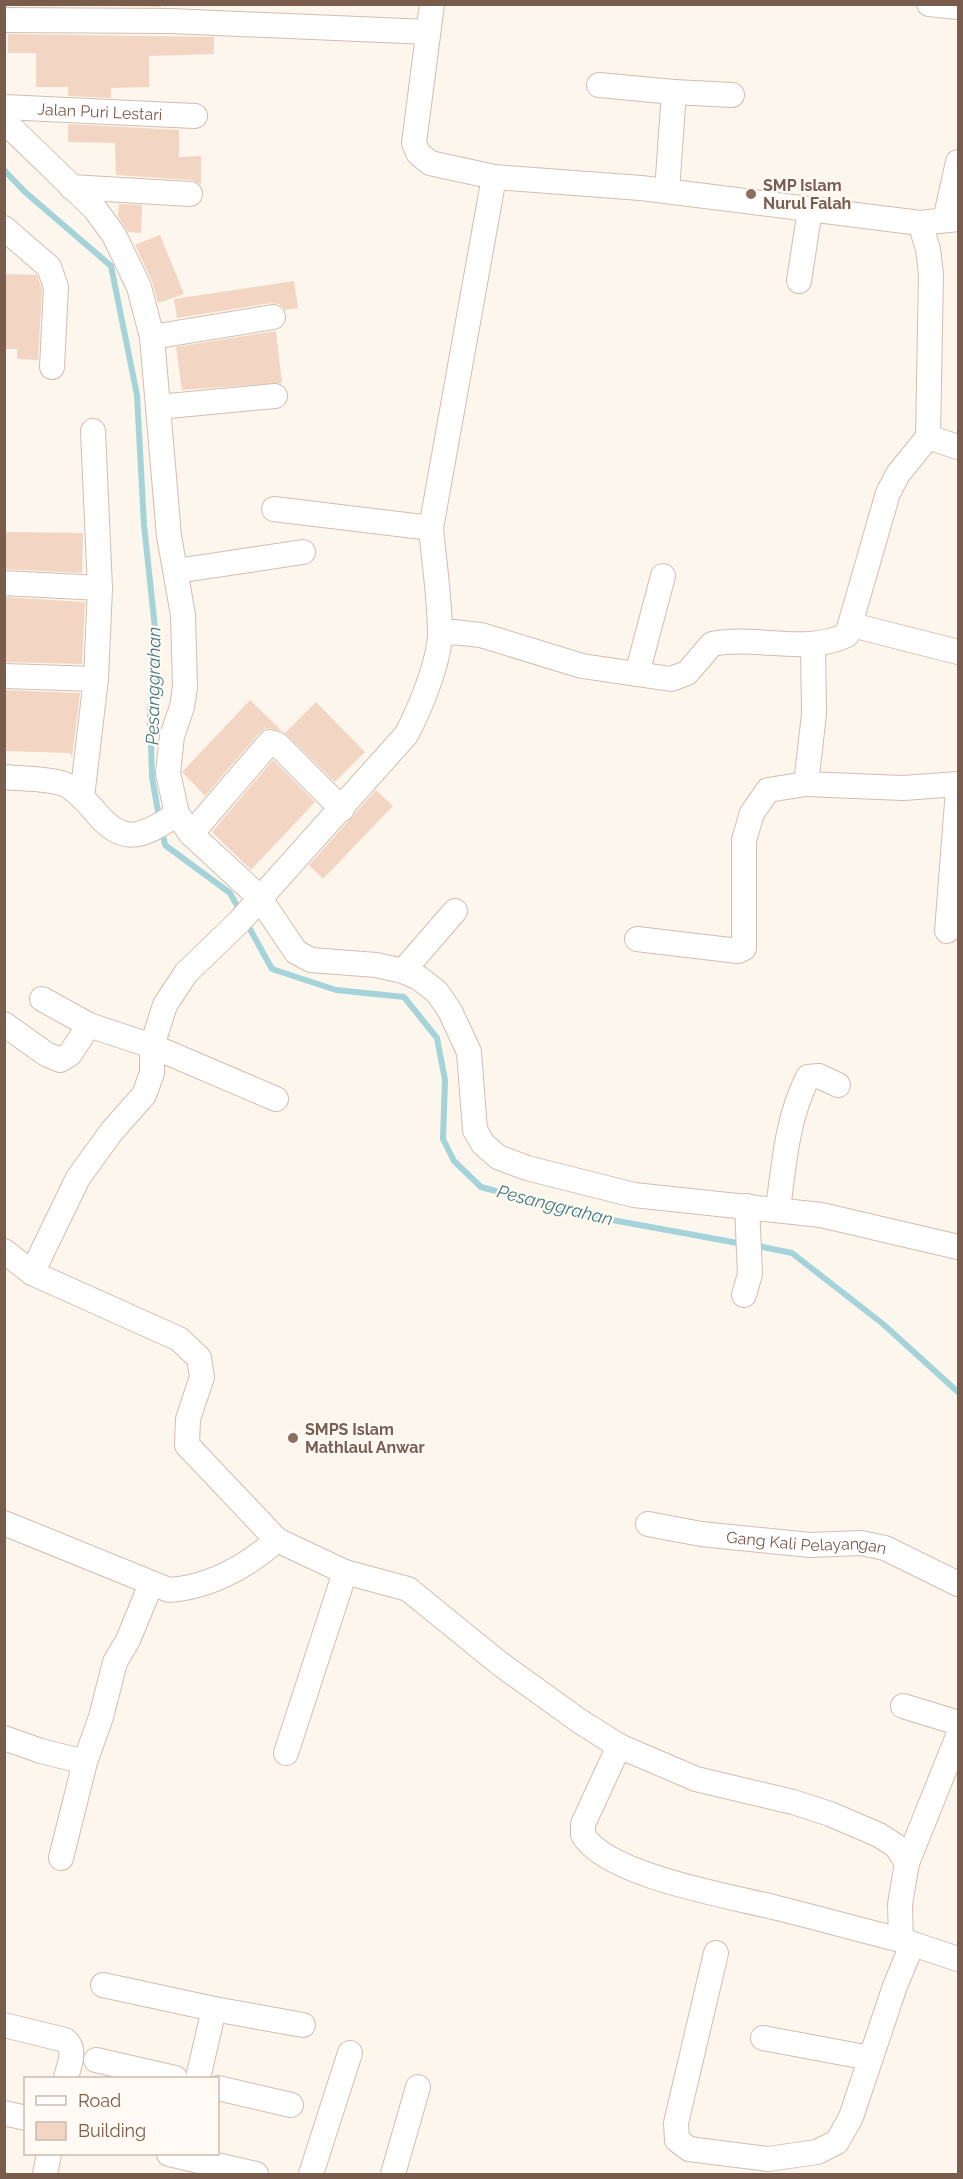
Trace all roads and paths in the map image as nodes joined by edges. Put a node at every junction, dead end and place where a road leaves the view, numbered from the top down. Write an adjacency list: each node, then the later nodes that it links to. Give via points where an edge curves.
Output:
1 (432, 4): 7 (street)
2 (929, 4): 3 (street)
3 (958, 7)
4 (88, 12): 5 (street); 6 (street)
5 (171, 13): 7 (street)
6 (4, 20)
7 (428, 32): 15 (street, via 414,143 418,153 430,163)
8 (599, 85): 9 (street)
9 (674, 92): 10 (street); 17 (street)
10 (732, 95)
11 (4, 108): 12 (street, Jalan Puri Lestari)
12 (195, 116)
13 (4, 121): 16 (street)
14 (958, 162): 20 (street)
15 (494, 177): 17 (street); 33 (street)
16 (71, 187): 18 (street); 25 (street, via 114,235 139,287)
17 (667, 191): 19 (street)
18 (190, 194)
19 (810, 209): 21 (street); 23 (street)
20 (952, 220): 21 (street)
21 (920, 222): 30 (street, via 932,274)
22 (4, 228): 26 (street, via 49,267 56,287)
23 (799, 281)
24 (273, 317): 25 (street)
25 (152, 337): 28 (street)
26 (52, 367)
27 (275, 396): 28 (street)
28 (158, 407): 35 (street, via 169,536)
29 (93, 431): 38 (street)
30 (928, 437): 31 (street); 39 (street, via 888,493)
31 (958, 447)
32 (274, 509): 33 (street)
33 (431, 528): 40 (street)
34 (303, 552): 35 (street)
35 (176, 571): 52 (street, via 183,615 185,687 172,736 168,773)
36 (663, 576): 43 (street)
37 (4, 583): 38 (street)
38 (100, 588): 45 (street)
39 (852, 625): 41 (street, via 847,635); 42 (street)
40 (440, 636): 43 (street, via 453,632 481,635 582,666); 51 (street, via 418,711 406,735)
41 (813, 644): 43 (street, via 712,644 687,673 671,680); 47 (street, via 814,714)
42 (958, 652)
43 (637, 674)
44 (4, 676): 45 (street)
45 (96, 679): 50 (street)
46 (4, 777): 50 (street, via 64,784)
47 (806, 784): 48 (street, via 903,788); 57 (street, via 768,790 752,813 744,840 744,948 738,951)
48 (958, 784)
49 (958, 790): 56 (street)
50 (82, 797): 52 (street, via 105,825 123,836 140,834)
51 (342, 809): 53 (street, via 277,744 270,742); 54 (street)
52 (172, 817): 53 (street)
53 (191, 834): 54 (street)
54 (251, 908): 58 (street, via 296,952 311,960); 62 (street, via 186,973 165,1005)
55 (455, 911): 58 (street)
56 (948, 931)
57 (637, 939)
58 (403, 971): 66 (street, via 437,992 450,1011 469,1052 475,1130 498,1157 634,1195)
59 (42, 999): 61 (street)
60 (4, 1024): 61 (street, via 60,1060 70,1054)
61 (89, 1025): 62 (street)
62 (152, 1046): 64 (street); 69 (street, via 152,1073 144,1095 83,1169)
63 (838, 1085): 65 (street, via 813,1075 798,1096)
64 (276, 1099)
65 (778, 1209): 66 (street); 67 (street, via 821,1215)
66 (747, 1215): 70 (street, via 750,1274)
67 (958, 1248)
68 (4, 1251): 69 (street)
69 (32, 1273): 73 (street, via 179,1339 199,1358 202,1377 188,1419 187,1445)
70 (744, 1295)
71 (4, 1523): 75 (street)
72 (648, 1524): 76 (street, Gang Kali Pelayangan, via 701,1534 810,1545 861,1543 885,1548)
73 (277, 1540): 74 (street); 75 (street, via 254,1560 194,1588 169,1590)
74 (345, 1572): 81 (street, via 408,1589 507,1670); 82 (street)
75 (151, 1584): 83 (street, via 115,1662)
76 (958, 1584)
77 (903, 1706): 78 (street)
78 (958, 1726)
79 (958, 1736): 85 (street)
80 (4, 1738): 83 (street)
81 (619, 1746): 85 (street, via 696,1779 793,1802 840,1818 896,1846); 86 (street, via 583,1824 583,1835 595,1849 688,1889)
82 (286, 1754)
83 (85, 1762): 84 (street)
84 (62, 1858)
85 (907, 1863): 86 (street, via 900,1904)
86 (907, 1943): 88 (street); 95 (street)
87 (716, 1953): 107 (street, via 676,2123 677,2140 690,2149)
88 (958, 1959)
89 (103, 1984): 90 (street)
90 (214, 2009): 92 (street); 99 (street)
91 (4, 2025): 97 (street, via 71,2044)
92 (303, 2025)
93 (763, 2038): 95 (street)
94 (350, 2053): 110 (street)
95 (870, 2058): 107 (street, via 837,2142 817,2152)
96 (96, 2060): 98 (street)
97 (66, 2077)
98 (167, 2077)
99 (198, 2077)
100 (418, 2087): 111 (street)
101 (219, 2088): 102 (street)
102 (291, 2105)
103 (4, 2113): 104 (street)
104 (24, 2118)
105 (49, 2155): 108 (street)
106 (180, 2155): 109 (street)
107 (738, 2166)
108 (45, 2175)
109 (256, 2175)
110 (311, 2175)
111 (393, 2175)

